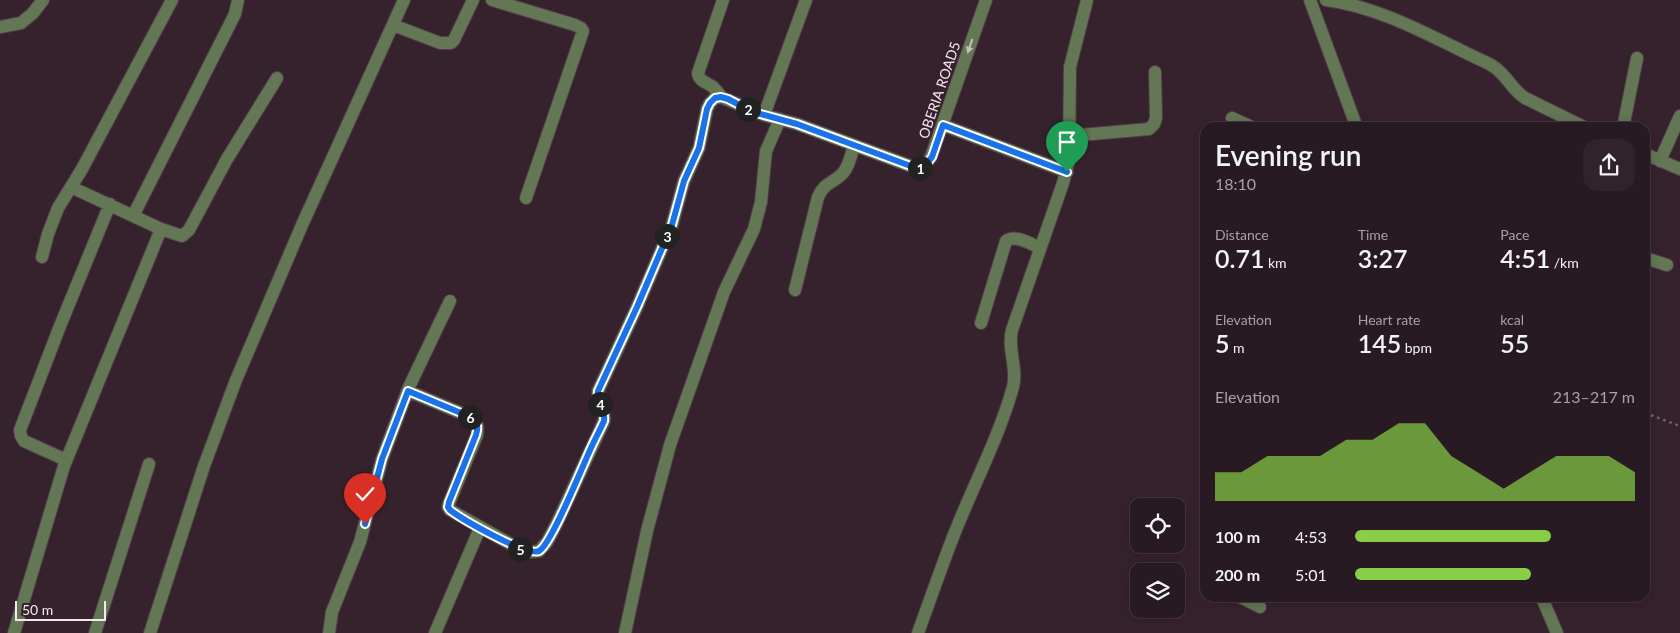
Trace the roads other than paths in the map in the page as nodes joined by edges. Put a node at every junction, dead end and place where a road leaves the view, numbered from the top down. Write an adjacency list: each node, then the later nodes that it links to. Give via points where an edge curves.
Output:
1 (43, 0): 16 (street, via 21,24)
2 (172, 0): 36 (street)
3 (238, 0): 39 (street, via 235,14)
4 (404, 0): 15 (street)
5 (473, 0): 15 (street, via 451,43 440,43)
6 (492, 0): 37 (street, via 575,25 583,31)
7 (723, 0): 20 (street, via 698,73 701,81 714,87)
8 (806, 0): 21 (street)
9 (986, 0): 29 (street, OBERIA ROAD5, one-way to 29)
10 (1077, 0): 11 (street)
11 (1081, 0)
12 (1087, 0): 30 (street, via 1070,67)
13 (1310, 0): 26 (street)
14 (1326, 0): 27 (street, via 1388,17 1481,60 1500,72 1517,93)
15 (392, 25): 57 (street, via 236,380 204,466)
16 (0, 27)
17 (1637, 58): 28 (street)
18 (1154, 72): 30 (street, via 1156,118 1149,129)
19 (277, 78): 40 (street, via 227,159 189,230 182,236)
20 (721, 97): 21 (street); 51 (street, via 715,98 707,109 699,148 684,181 672,225 598,391 604,421 547,542 539,551 528,552)
21 (764, 115): 24 (street)
22 (1680, 116): 33 (street)
23 (1232, 118): 25 (street)
24 (780, 119): 31 (street); 60 (street, via 766,151 761,202 754,229 724,292 670,446 651,514)
25 (1241, 122)
26 (1355, 122)
27 (1574, 122)
28 (1624, 122)
29 (943, 125): 31 (street, OBERIA ROAD5, via 932,157 923,168); 35 (street)
30 (1069, 136): 35 (street)
31 (854, 145): 45 (street, via 845,171 825,185 818,197)
32 (1650, 156): 33 (street)
33 (1660, 161): 34 (street)
34 (1680, 169)
35 (1067, 172): 41 (street)
36 (71, 187): 38 (street); 42 (street, via 53,221)
37 (526, 198)
38 (110, 204): 39 (street); 49 (street, via 20,430 24,441)
39 (133, 216): 40 (street)
40 (161, 229): 49 (street)
41 (1040, 248): 47 (street, via 1015,238 1006,240); 61 (street, via 1010,339 1015,377 1010,394)
42 (42, 257)
43 (1650, 260): 44 (street)
44 (1667, 265)
45 (795, 290)
46 (450, 301): 48 (street)
47 (980, 323)
48 (408, 391): 51 (street, via 477,422 476,435 448,507); 58 (street, via 382,459 360,542 332,612)
49 (66, 460): 55 (street)
50 (149, 464): 56 (street)
51 (480, 528): 59 (street)
52 (1249, 602): 54 (street)
53 (1544, 602): 62 (street)
54 (1260, 608)
55 (14, 633)
56 (95, 633)
57 (150, 633)
58 (329, 633)
59 (435, 633)
60 (625, 633)
61 (918, 633)
62 (1557, 633)

